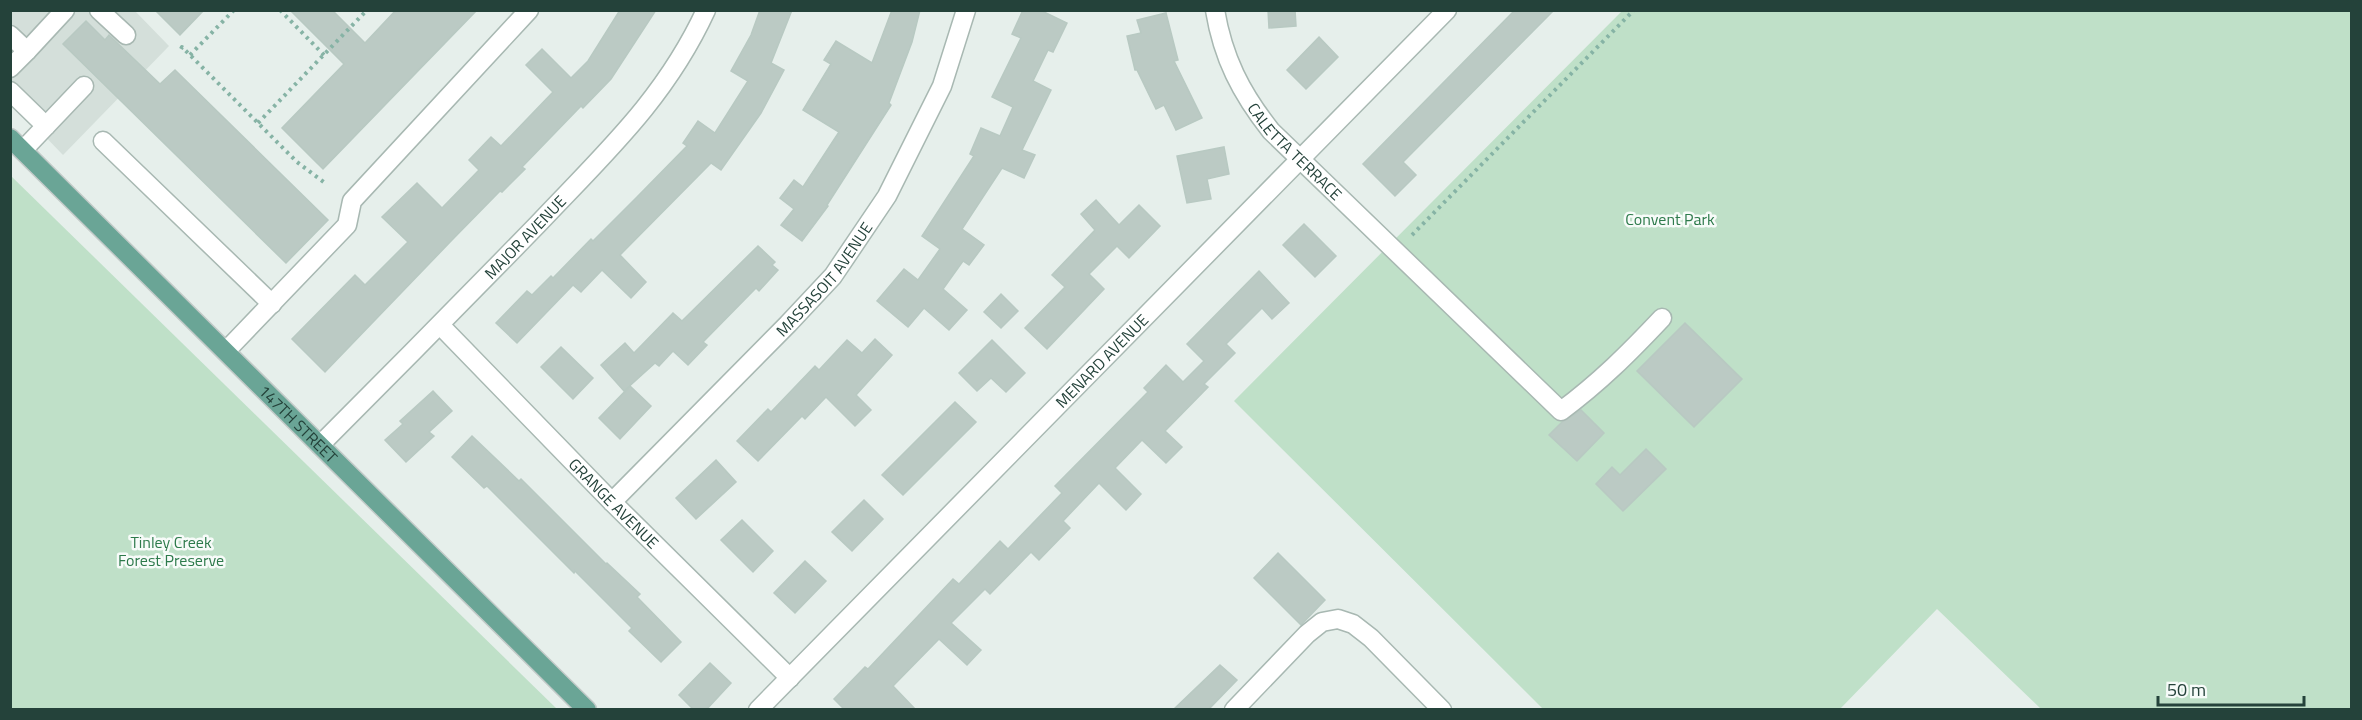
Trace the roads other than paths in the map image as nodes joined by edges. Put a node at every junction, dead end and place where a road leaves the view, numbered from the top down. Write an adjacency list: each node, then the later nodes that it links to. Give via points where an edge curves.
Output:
1 (65, 10): 10 (street)
2 (99, 10): 9 (street)
3 (529, 10): 18 (street, via 352,201 347,225)
4 (706, 10): 20 (street, MAJOR AVENUE, via 674,71 636,120)
5 (966, 10): 23 (street, MASSASOIT AVENUE, via 942,86 887,196 833,276)
6 (1215, 10): 17 (street, CALETTA TERRACE, via 1236,80 1259,115)
7 (1447, 10): 17 (street, MENARD AVENUE)
8 (10, 35): 10 (street)
9 (126, 35)
10 (27, 51): 11 (street)
11 (10, 68)
12 (84, 87): 14 (street)
13 (10, 91): 14 (street)
14 (46, 126): 16 (street)
15 (103, 141): 18 (street)
16 (17, 144): 21 (main road, 147TH STREET)
17 (1300, 160): 19 (street, CALETTA TERRACE, via 1561,411 1617,366); 24 (street, MENARD AVENUE)
18 (272, 304): 21 (street)
19 (1662, 318)
20 (440, 325): 22 (street, MAJOR AVENUE); 23 (street, GRANGE AVENUE)
21 (226, 351): 22 (main road, 147TH STREET)
22 (320, 445): 25 (main road, 147TH STREET)
23 (612, 502): 24 (street, GRANGE AVENUE)
24 (790, 678): 26 (street, MENARD AVENUE)
25 (587, 710)
26 (758, 710)
27 (1234, 710): 28 (street, via 1307,634 1322,622 1338,619 1353,624 1371,638)
28 (1442, 710)

